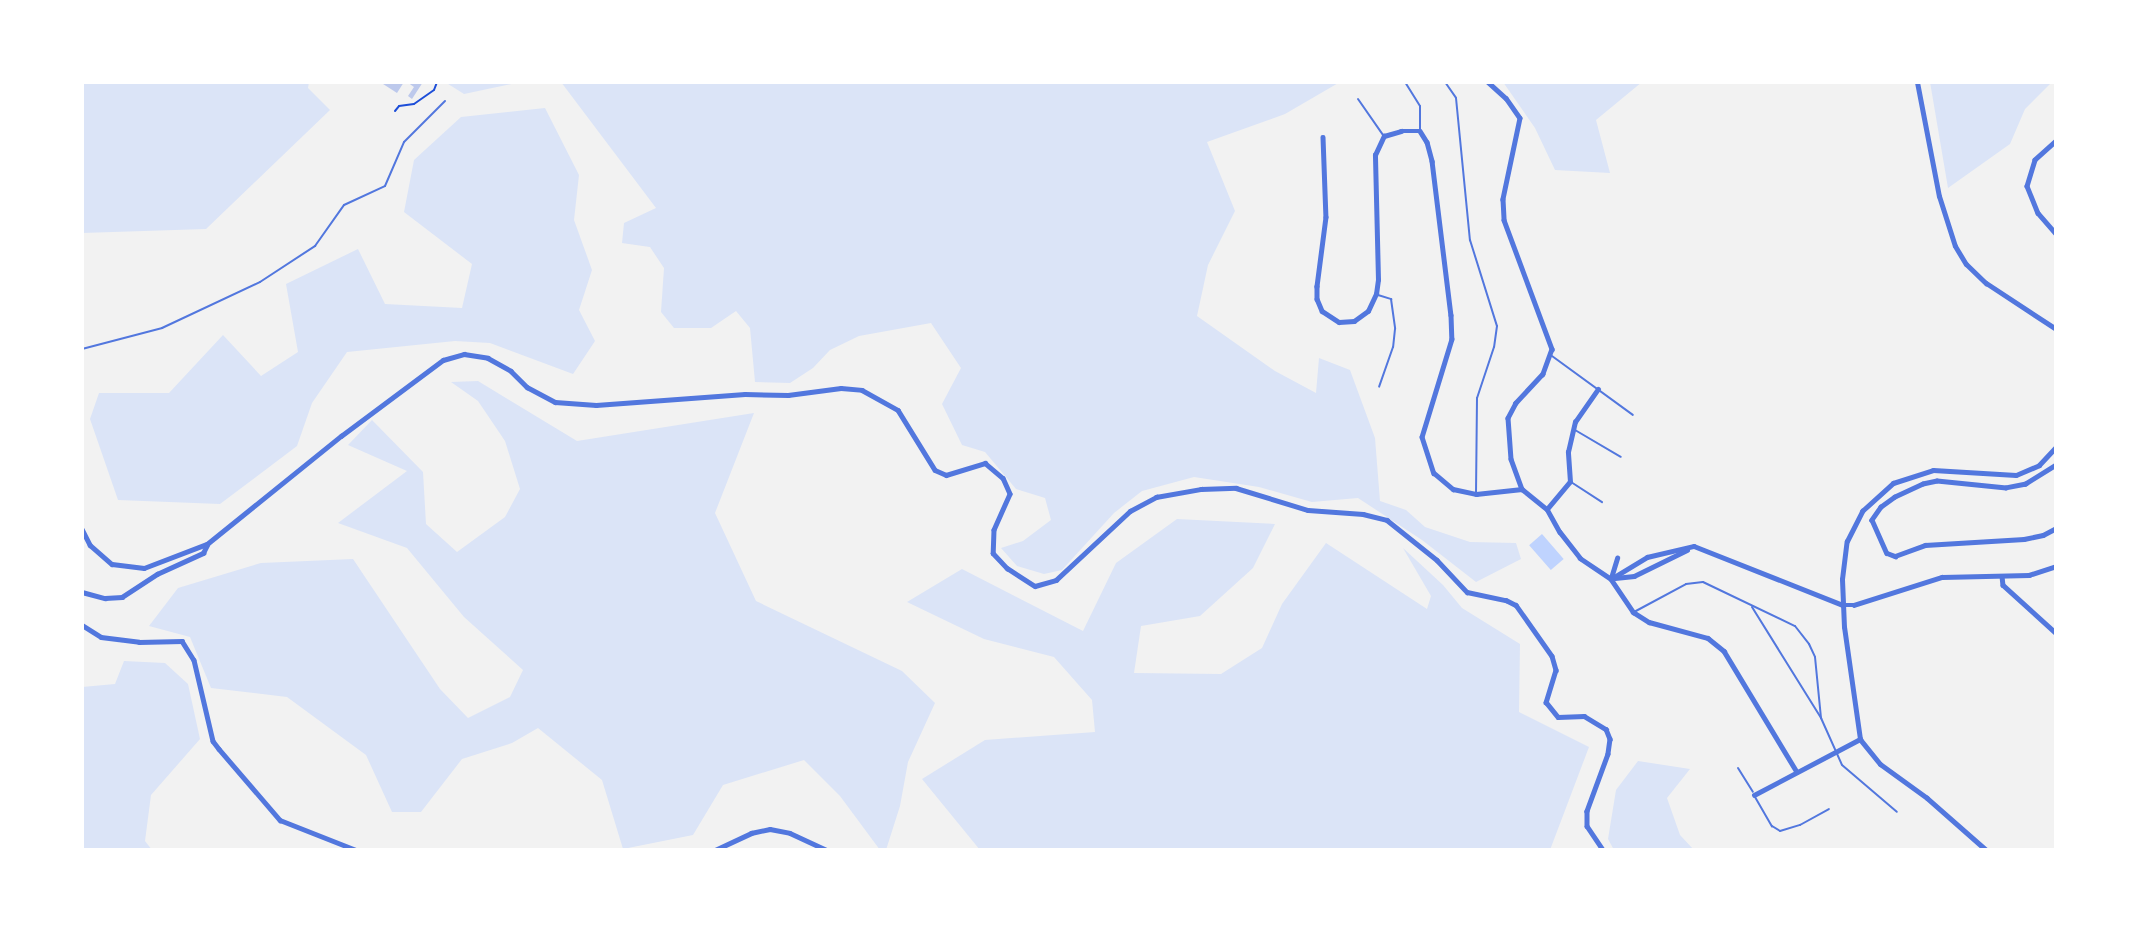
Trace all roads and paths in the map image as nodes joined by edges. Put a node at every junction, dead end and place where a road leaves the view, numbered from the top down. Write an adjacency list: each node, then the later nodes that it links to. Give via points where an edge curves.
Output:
1 (437, 82): 8 (path, via 434,90 414,104)
2 (1405, 82): 9 (lane, via 1420,106)
3 (1445, 82): 28 (lane, via 1457,98 1470,240 1496,326 1477,398)
4 (1488, 82): 18 (street, via 1520,118 1503,199 1504,220 1540,311)
5 (1917, 82): 16 (street, via 1939,196 1955,246 1986,283)
6 (1358, 99): 10 (lane)
7 (446, 100): 17 (lane, via 404,142 385,186 344,205 315,246 260,282 162,328)
8 (395, 111)
9 (1420, 131): 10 (street); 28 (street, via 1432,161 1452,339 1422,437 1434,473 1453,489)
10 (1384, 136): 15 (street, via 1373,168)
11 (1323, 137): 15 (street, via 1326,217 1317,299 1322,311 1339,322 1368,311)
12 (2053, 144): 13 (street); 14 (street, via 2035,160 2027,186 2038,213)
13 (2056, 150)
14 (2056, 234)
15 (1376, 294): 19 (lane, via 1391,299 1395,329)
16 (2056, 329)
17 (82, 349)
18 (1552, 356): 20 (lane); 27 (street, via 1508,418 1511,459)
19 (1379, 387)
20 (1598, 389): 21 (lane); 22 (street)
21 (1633, 415)
22 (1574, 429): 24 (lane); 26 (street, via 1568,452)
23 (2056, 447): 41 (street, via 2039,465 2016,475 1933,470 1899,480 1879,492 1862,511 1847,541)
24 (1620, 457)
25 (2056, 465): 31 (street, via 2026,484 2006,488 1937,481 1923,484 1888,502 1872,520 1887,553 1895,556 1925,545 2034,538)
26 (1570, 482): 29 (lane); 30 (street)
27 (1522, 489): 28 (street); 30 (street)
28 (1476, 494)
29 (1602, 502)
30 (1547, 509): 38 (street, via 1580,558)
31 (2056, 528)
32 (82, 529): 33 (street, via 90,545 112,564 144,568)
33 (207, 544): 39 (street, via 203,553 157,573 122,597); 56 (street, via 443,360 464,354 488,358 555,402 596,405 862,390 898,410 935,470 946,475 985,463 1003,478 1010,494 995,530 993,554 1035,586 1056,580 1130,511 1156,497 1236,488 1308,510 1387,520 1437,560 1467,592 1516,606 1552,656 1556,670 1546,702 1558,717 1584,716 1606,729 1608,754 1587,819)
34 (1694, 547): 38 (street, via 1634,576); 38 (street, via 1647,557); 41 (street)
35 (1617, 558): 38 (street)
36 (2056, 566): 37 (street, via 2029,575)
37 (2002, 576): 41 (street, via 1942,577); 44 (street, via 2003,585)
38 (1611, 579): 42 (street)
39 (82, 592)
40 (1752, 605): 42 (lane, via 1703,582 1686,584); 45 (lane); 45 (lane, via 1795,626 1809,644 1815,657)
41 (1843, 605): 46 (street)
42 (1633, 612): 49 (street, via 1649,622 1708,638 1724,651)
43 (82, 625): 53 (street, via 101,637 182,641 194,660 213,741 219,749 280,820)
44 (2056, 633)
45 (1821, 718): 47 (lane)
46 (1860, 739): 47 (street); 57 (street, via 1880,764)
47 (1836, 752): 49 (street); 52 (lane, via 1852,776)
48 (1738, 768): 50 (lane)
49 (1797, 772): 50 (street)
50 (1754, 795): 51 (lane, via 1772,826 1780,831)
51 (1829, 809)
52 (1897, 812)
53 (356, 850)
54 (715, 850): 55 (street, via 770,829 816,842)
55 (826, 850)
56 (1604, 850)
57 (1986, 850)

